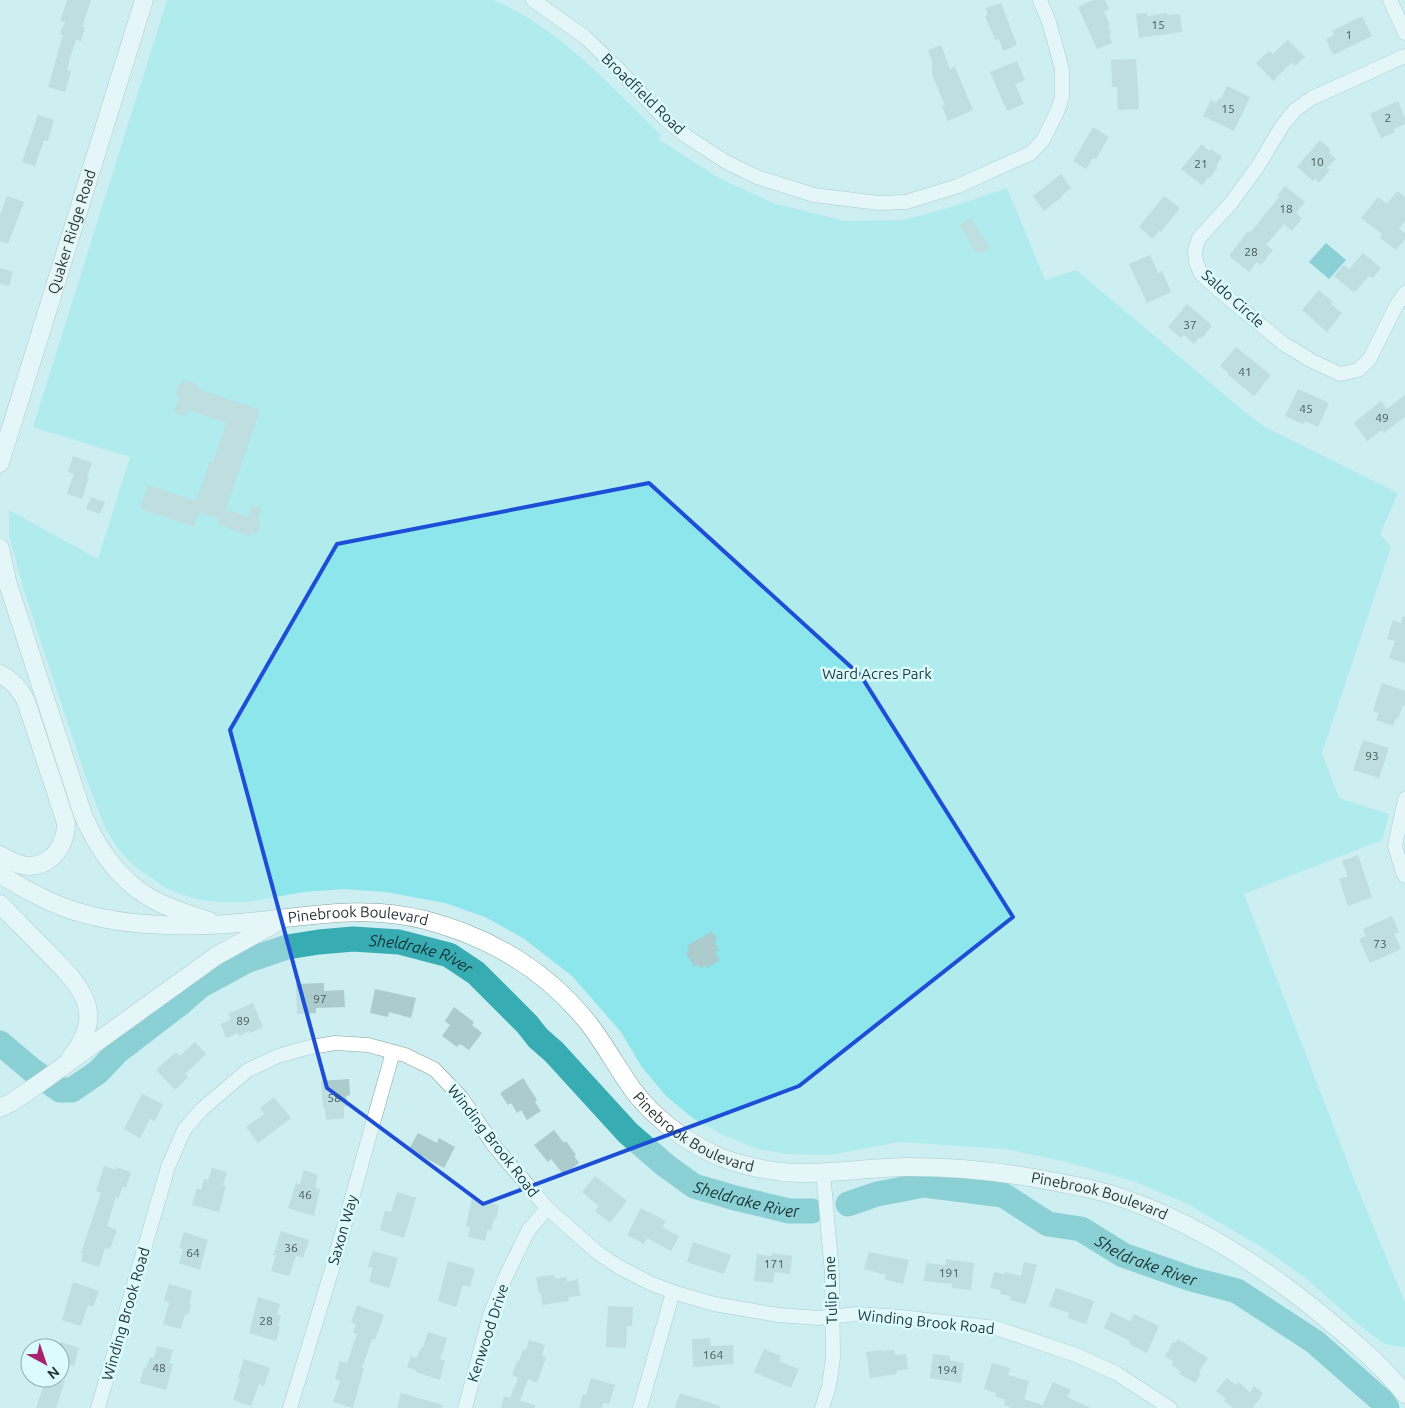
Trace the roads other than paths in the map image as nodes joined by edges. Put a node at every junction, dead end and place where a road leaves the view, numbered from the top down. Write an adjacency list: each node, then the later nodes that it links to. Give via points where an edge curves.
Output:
1 (144, 0): 8 (street, Quaker Ridge Road)
2 (533, 0): 3 (street, Broadfield Road, via 585,37 665,119 726,162 756,177 814,195 879,204 906,202 958,186 1031,153 1043,140 1062,97 1062,68 1050,22)
3 (1040, 0)
4 (1390, 0): 5 (street)
5 (1405, 33)
6 (1405, 56): 7 (street, Saldo Circle, via 1321,94 1295,110 1231,203 1199,238 1195,250 1201,274 1222,292 1284,344 1340,374 1358,370 1369,360)
7 (1405, 293)
8 (0, 463)
9 (0, 548): 11 (street)
10 (0, 593): 11 (street)
11 (15, 605): 19 (street, via 82,815 99,847 120,874 148,896)
12 (0, 674): 14 (street, via 15,684 26,701 66,823 60,848 38,865 28,866)
13 (1405, 799): 16 (street, via 1395,846)
14 (0, 855)
15 (0, 874): 19 (street, Pinebrook Boulevard, via 40,896 84,914 147,924)
16 (1405, 876)
17 (0, 904): 21 (street, via 73,978 85,999 88,1018 84,1037)
18 (286, 918): 19 (street, Pinebrook Boulevard); 21 (street, via 216,956); 23 (street, Pinebrook Boulevard, via 338,912 383,912 402,914 476,936 530,968 560,992 599,1038 636,1093 650,1109 684,1136 730,1161 799,1173)
19 (217, 924)
20 (393, 1052): 24 (street, Winding Brook Road, via 434,1069 461,1097 495,1147); 28 (street, Winding Brook Road, via 368,1045 335,1043 278,1056 248,1070 184,1130 168,1168); 29 (street, Saxon Way)
21 (64, 1065): 22 (street)
22 (0, 1108)
23 (823, 1172): 26 (street, Tulip Lane); 27 (street, Pinebrook Boulevard, via 906,1167 986,1170 1075,1186 1139,1205 1206,1236 1274,1278 1331,1322)
24 (547, 1208): 25 (street, Winding Brook Road, via 598,1253 619,1267); 30 (street, Kenwood Drive, via 528,1231 505,1278 490,1315)
25 (672, 1292): 26 (street, Winding Brook Road, via 714,1304 778,1315); 31 (street)
26 (833, 1316): 32 (street, Tulip Lane, via 833,1358); 33 (street, Winding Brook Road, via 901,1317 996,1328 1076,1355 1116,1373)
27 (1405, 1394)
28 (98, 1408)
29 (290, 1408)
30 (465, 1408)
31 (640, 1408)
32 (822, 1408)
33 (1170, 1408)

